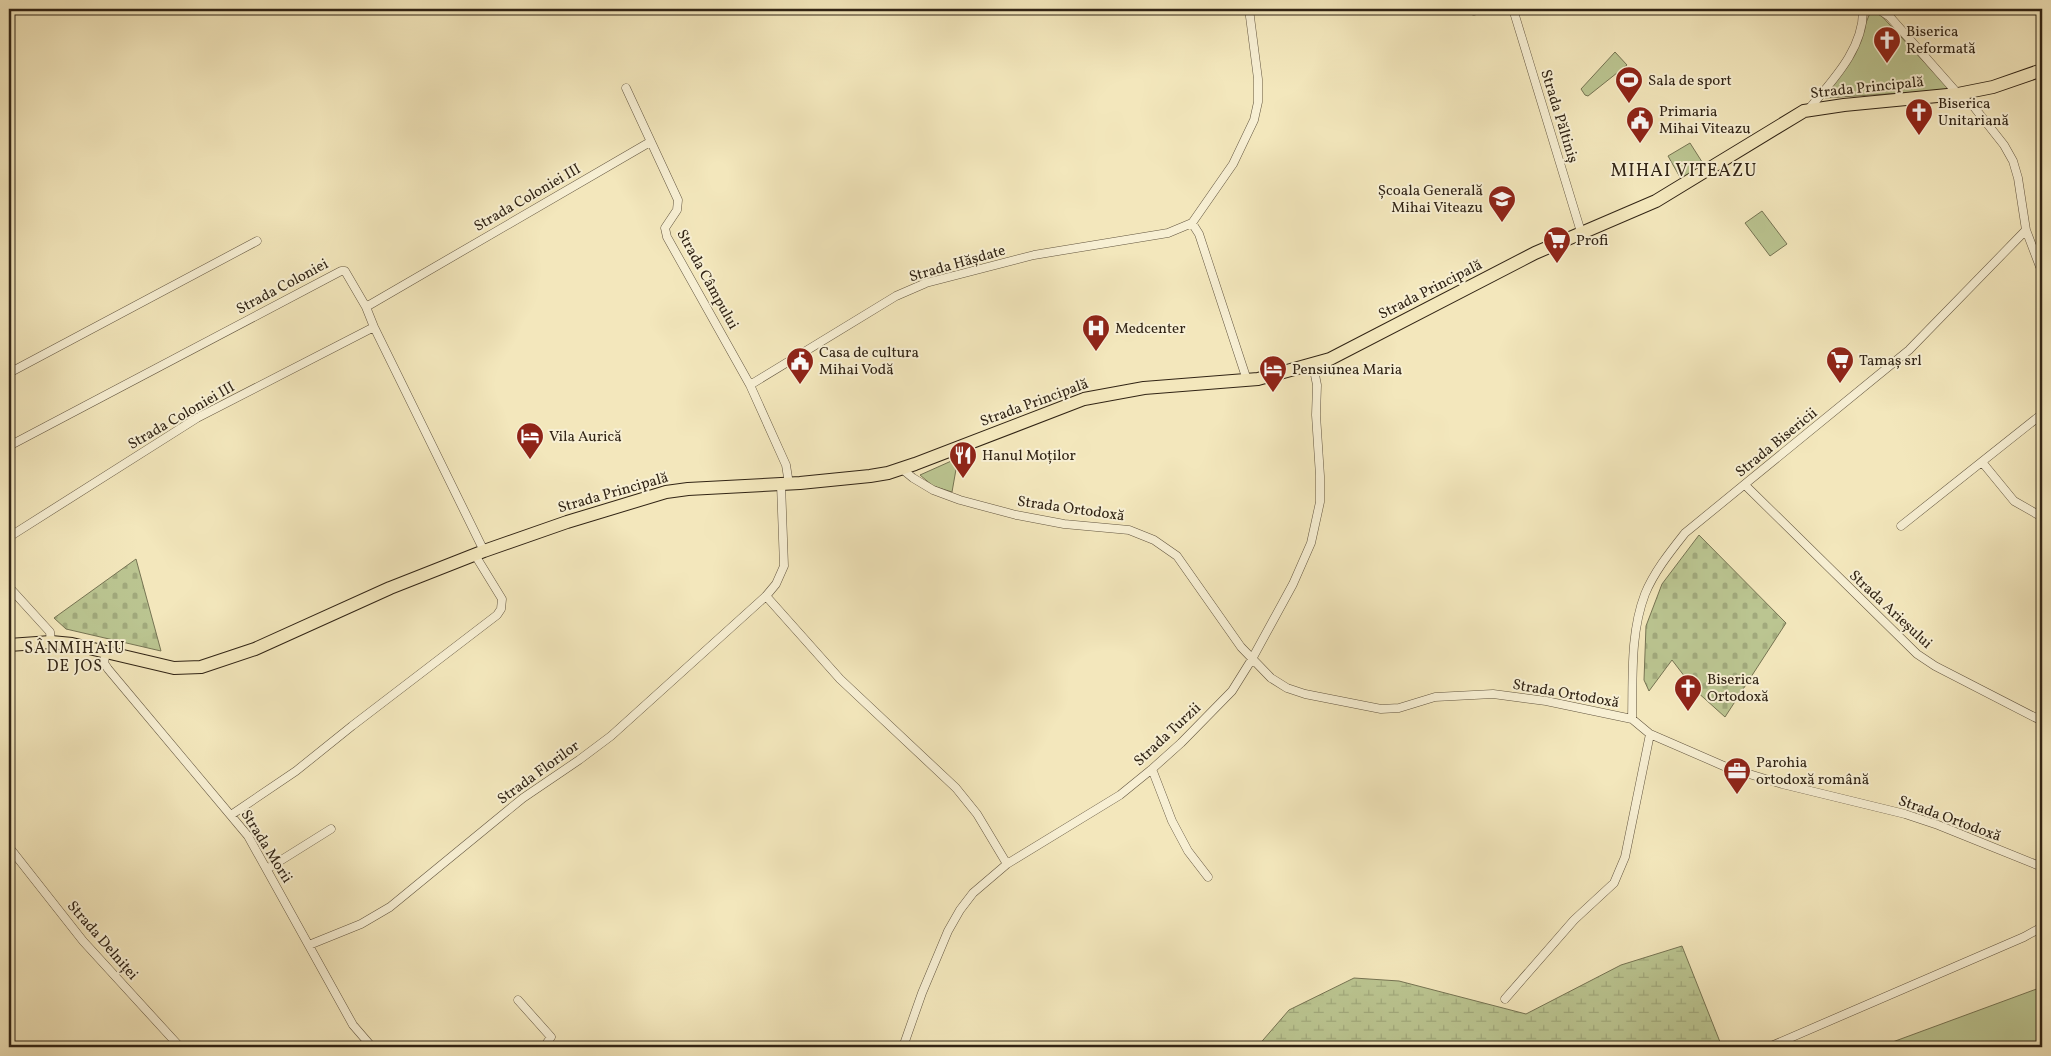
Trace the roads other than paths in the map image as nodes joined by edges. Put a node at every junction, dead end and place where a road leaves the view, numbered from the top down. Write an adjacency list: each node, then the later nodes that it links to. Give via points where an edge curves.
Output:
1 (1249, 9): 10 (street, via 1258,79 1254,120 1234,164)
2 (1513, 9): 12 (street, Strada Păltiniș)
3 (1863, 9): 8 (street, via 1858,37 1844,65)
4 (1878, 9): 7 (street, via 1896,23)
5 (2042, 70): 7 (main road, Strada Principală, via 1993,88)
6 (626, 88): 9 (street, Strada Câmpului)
7 (1958, 94): 8 (main road, Strada Principală); 11 (street, via 1974,107 2013,161)
8 (1808, 110): 12 (main road, Strada Principală, via 1662,197)
9 (650, 142): 15 (street, Strada Coloniei III); 20 (street, Strada Câmpului, via 678,200 677,210 665,228 667,237)
10 (1192, 223): 19 (street, via 1199,234); 20 (street, Strada Hășdate, via 1168,233 1034,256 926,283 896,296)
11 (2026, 230): 14 (street); 26 (street, Strada Bisericii, via 1909,350)
12 (1581, 232): 17 (main road, Strada Principală)
13 (257, 241): 18 (street)
14 (2042, 272)
15 (366, 307): 16 (street, Strada Coloniei); 22 (street, Strada Coloniei, via 348,273 341,271)
16 (374, 327): 29 (street, Strada Coloniei III, via 197,418); 30 (street, Strada Coloniei)
17 (1313, 365): 19 (main road, Strada Principală); 36 (street, Strada Turzii, via 1317,384 1320,502 1311,543)
18 (9, 372)
19 (1247, 380): 24 (main road, Strada Principală, via 1144,388 1084,399)
20 (750, 385): 25 (street, Strada Câmpului, via 786,464)
21 (2042, 414): 23 (street)
22 (9, 446)
23 (1982, 462): 27 (street, via 2014,501); 28 (street)
24 (902, 469): 25 (main road, Strada Principală, via 870,476); 36 (street, Strada Ortodoxă, via 926,486 960,500 1064,524 1129,530 1154,540 1176,556)
25 (785, 484): 30 (main road, Strada Principală, via 666,492); 32 (street, Strada Florilor, via 784,566)
26 (1745, 485): 37 (street, Strada Bisericii, via 1685,533 1664,560 1646,592 1638,614); 38 (street, Strada Arieșului, via 1917,654)
27 (2042, 517)
28 (1901, 526)
29 (9, 537)
30 (479, 553): 35 (main road, Strada Principală, via 214,664 174,668); 41 (street, Strada Coloniei, via 502,600 497,615 296,771)
31 (9, 586): 33 (street, via 50,632)
32 (766, 596): 44 (street, via 840,679 956,788 977,814); 49 (street, Strada Florilor, via 611,736 523,798 390,907 361,924)
33 (51, 642): 34 (main road, Strada Principală); 35 (main road, Strada Principală)
34 (9, 645)
35 (106, 651): 41 (street, Strada Morii, via 104,664)
36 (1252, 660): 37 (street, Strada Ortodoxă, via 1287,688 1382,709 1399,708 1435,697 1494,694 1546,700); 40 (street, Strada Turzii, via 1232,690)
37 (1632, 719): 39 (street, Strada Ortodoxă)
38 (2042, 720)
39 (1650, 734): 45 (street, Strada Ortodoxă, via 1726,768 1905,814); 50 (street, via 1625,857 1614,883 1574,920)
40 (1152, 769): 44 (street, Strada Turzii, via 1120,795); 47 (street, via 1188,851)
41 (231, 815): 46 (street, Strada Morii)
42 (331, 829): 46 (street)
43 (9, 847): 52 (street, Strada Delniței, via 83,941)
44 (1007, 864): 55 (street, Strada Turzii, via 973,893 948,931)
45 (2042, 867)
46 (267, 869): 49 (street, Strada Morii)
47 (1208, 877)
48 (2042, 926): 56 (street, via 2024,937)
49 (309, 945): 53 (street, Strada Morii, via 353,1025)
50 (1505, 999)
51 (518, 1000): 54 (street, via 552,1037)
52 (180, 1047)
53 (372, 1047)
54 (544, 1047)
55 (903, 1047)
56 (1769, 1047)

